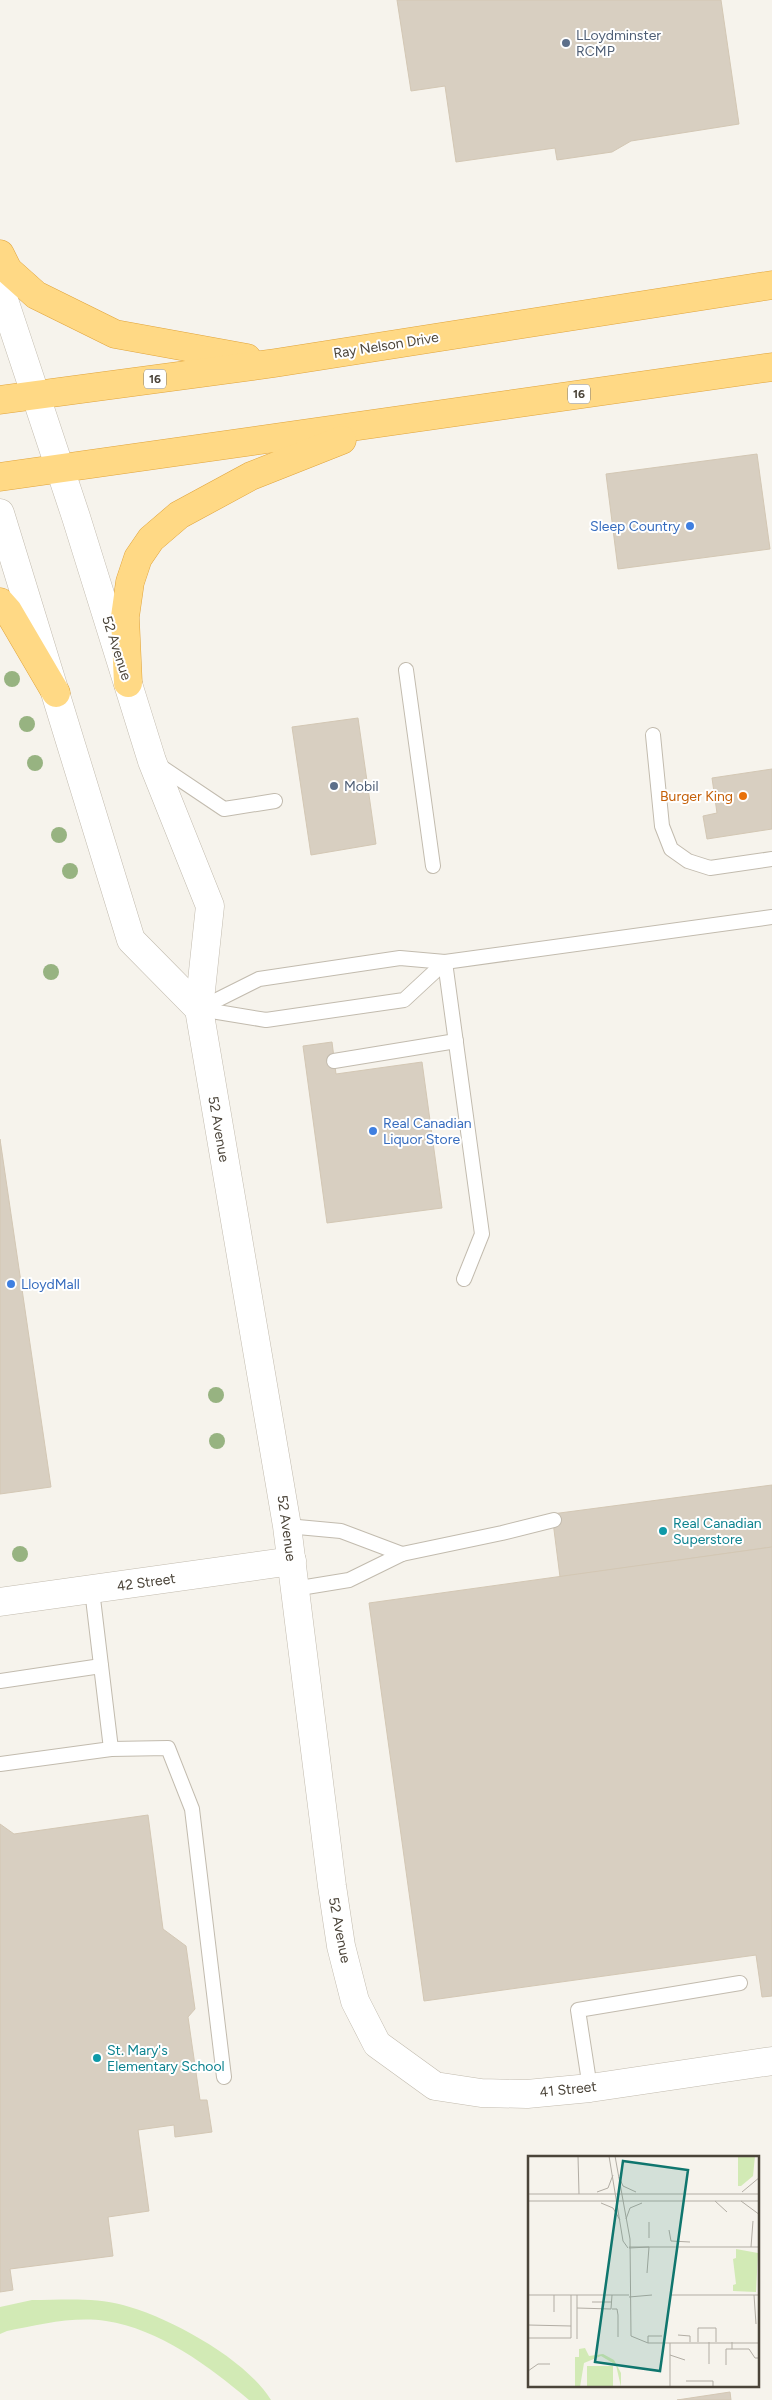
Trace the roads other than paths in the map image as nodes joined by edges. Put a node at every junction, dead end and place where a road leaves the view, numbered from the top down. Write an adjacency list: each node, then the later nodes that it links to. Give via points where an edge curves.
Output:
1 (0, 254): 4 (highway, via 8,270 36,295 115,334)
2 (772, 285): 4 (highway, Ray Nelson Drive / 16)
3 (0, 288): 6 (street, 52 Avenue)
4 (275, 363): 6 (highway, Ray Nelson Drive / 16)
5 (772, 367): 8 (highway, 16)
6 (35, 395): 7 (highway, Ray Nelson Drive / 16); 9 (street, 52 Avenue)
7 (0, 400)
8 (386, 423): 9 (highway, 16); 14 (highway, via 251,476 178,515 151,539 138,558 130,582 125,617)
9 (58, 469): 10 (highway, 16); 14 (street, 52 Avenue)
10 (0, 477)
11 (0, 513): 15 (street)
12 (0, 602): 15 (highway)
13 (406, 670): 20 (lane)
14 (128, 683): 17 (street, 52 Avenue)
15 (56, 693): 23 (street, via 132,940)
16 (654, 735): 19 (lane, via 662,826 671,849 688,861 710,868)
17 (152, 761): 18 (lane, via 224,809); 23 (street, 52 Avenue, via 210,906)
18 (275, 802)
19 (772, 859)
20 (433, 866)
21 (772, 916): 22 (lane)
22 (445, 962): 23 (lane, via 400,958 259,979); 23 (lane, via 404,1000 266,1020); 24 (lane)
23 (199, 1009): 28 (street, 52 Avenue)
24 (456, 1041): 25 (lane); 26 (lane, via 482,1234)
25 (334, 1061)
26 (464, 1279)
27 (554, 1520): 29 (lane)
28 (288, 1526): 29 (lane, via 341,1531); 30 (street, 52 Avenue)
29 (402, 1554): 31 (lane, via 349,1580)
30 (292, 1562): 31 (street, 52 Avenue); 32 (street, 42 Street)
31 (294, 1589): 39 (street, 52 Avenue, via 341,1946 355,2001)
32 (92, 1590): 33 (street, 42 Street); 34 (lane)
33 (0, 1602)
34 (101, 1666): 35 (lane); 36 (lane)
35 (0, 1681)
36 (112, 1749): 37 (lane); 41 (lane, via 168,1748 192,1809)
37 (0, 1764)
38 (740, 1983): 42 (lane, via 578,2010)
39 (377, 2044): 42 (street, 41 Street, via 435,2086 527,2094)
40 (772, 2061): 42 (street, 41 Street)
41 (224, 2077)
42 (590, 2088)

